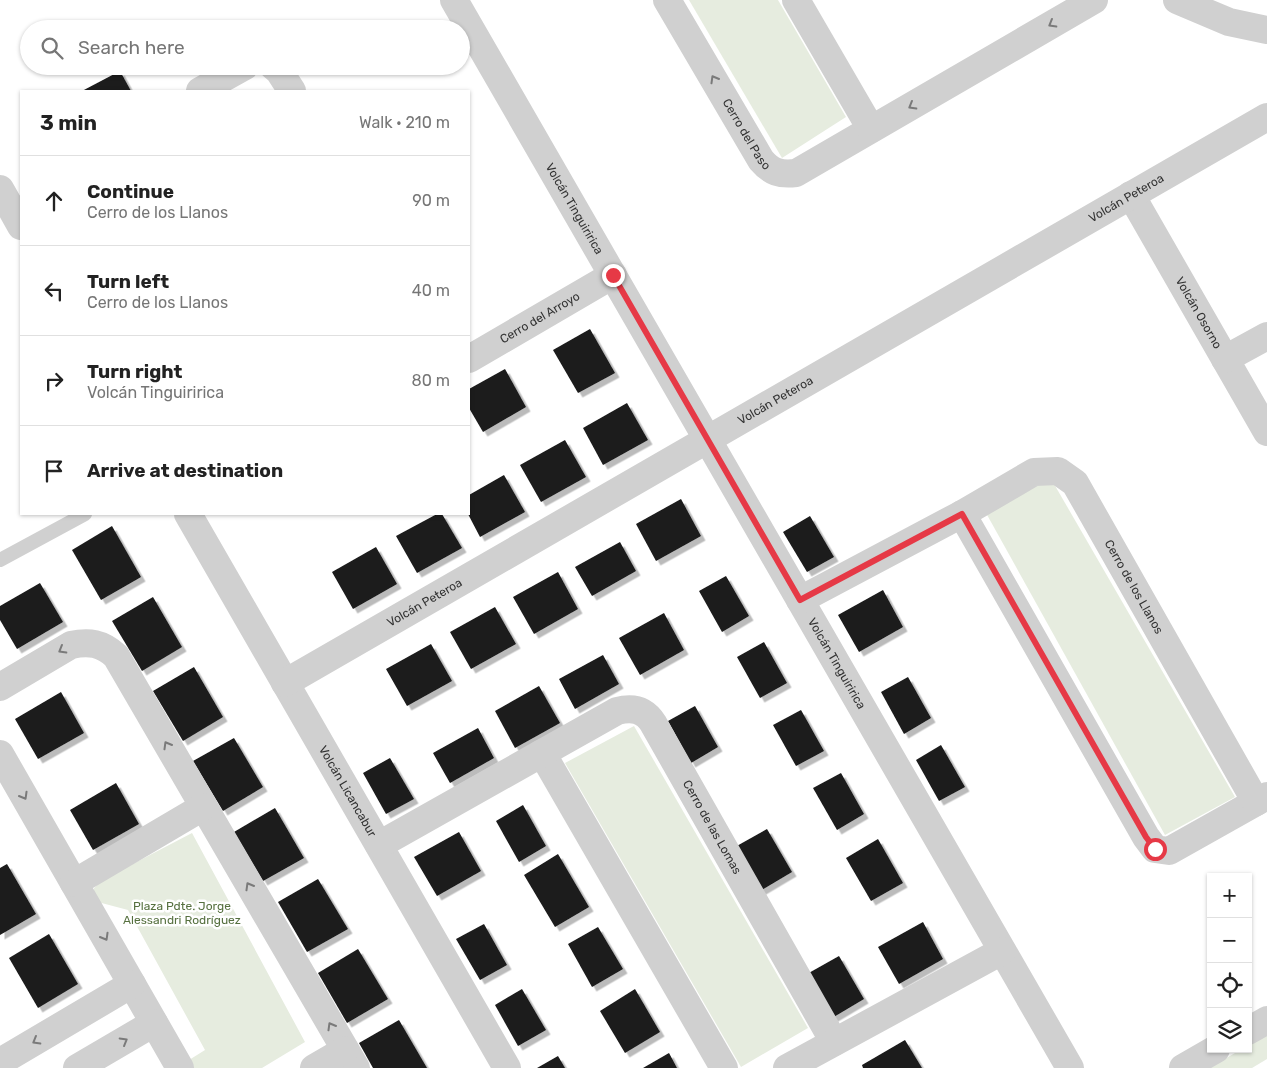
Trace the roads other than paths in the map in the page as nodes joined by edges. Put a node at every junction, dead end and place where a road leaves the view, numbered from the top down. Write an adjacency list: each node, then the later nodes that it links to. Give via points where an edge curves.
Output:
1 (454, 0): 6 (street, Volcán Tinguiririca)
2 (667, 0): 14 (street, Cerro del Paso, one-way to 2, via 796,173 776,173 768,168)
3 (796, 0): 14 (street)
4 (1094, 0): 14 (street, Cerro del Paso, one-way to 14)
5 (1177, 0): 8 (street, via 1229,22)
6 (466, 20)
7 (470, 28): 16 (street, Volcán Tinguiririca)
8 (1267, 30)
9 (229, 75): 11 (street)
10 (282, 75): 12 (street)
11 (202, 90)
12 (291, 90)
13 (1267, 117): 15 (street, Volcán Peteroa)
14 (871, 129)
15 (1130, 196): 19 (street, Volcán Osorno); 21 (street, Volcán Peteroa)
16 (613, 275): 18 (street, Cerro del Arroyo); 21 (street, Volcán Tinguiririca)
17 (1267, 336): 19 (street)
18 (470, 358)
19 (1225, 359): 20 (street, Volcán Osorno)
20 (1267, 432)
21 (708, 440): 26 (street, Volcán Tinguiririca); 27 (street, Volcán Peteroa)
22 (962, 514): 26 (street, Cerro de los Llanos); 31 (street, Cerro de los Llanos, via 1034,472 1058,471 1075,484); 31 (street, Cerro de los Llanos, via 1155,849 1169,851)
23 (83, 515): 25 (lane)
24 (189, 515): 27 (street, Volcán Licancabur)
25 (0, 560)
26 (800, 600): 35 (street, Volcán Tinguiririca)
27 (285, 683): 33 (street, Volcán Licancabur)
28 (0, 687): 32 (street, one-way to 28, via 122,665 108,649 90,642 72,645)
29 (542, 753): 33 (street, Cerro de las Lomas); 40 (street, Cerro de las Lomas, via 617,711 636,709 649,717); 48 (street)
30 (0, 754): 34 (street, one-way to 34)
31 (1261, 799)
32 (203, 808): 34 (street); 42 (street, one-way to 32)
33 (379, 846): 47 (street, Volcán Licancabur)
34 (74, 883): 36 (street, one-way to 36)
35 (1002, 951): 40 (street); 50 (street, Volcán Tinguiririca)
36 (132, 984): 38 (street); 43 (street, one-way to 43)
37 (1267, 1020): 39 (street)
38 (154, 1023): 44 (street, one-way to 38); 45 (street)
39 (1252, 1028)
40 (834, 1042): 49 (street)
41 (1209, 1053): 51 (street)
42 (351, 1059): 46 (street)
43 (0, 1062)
44 (77, 1068)
45 (180, 1068)
46 (314, 1068)
47 (507, 1068)
48 (724, 1068)
49 (787, 1068)
50 (1070, 1068)
51 (1183, 1068)

